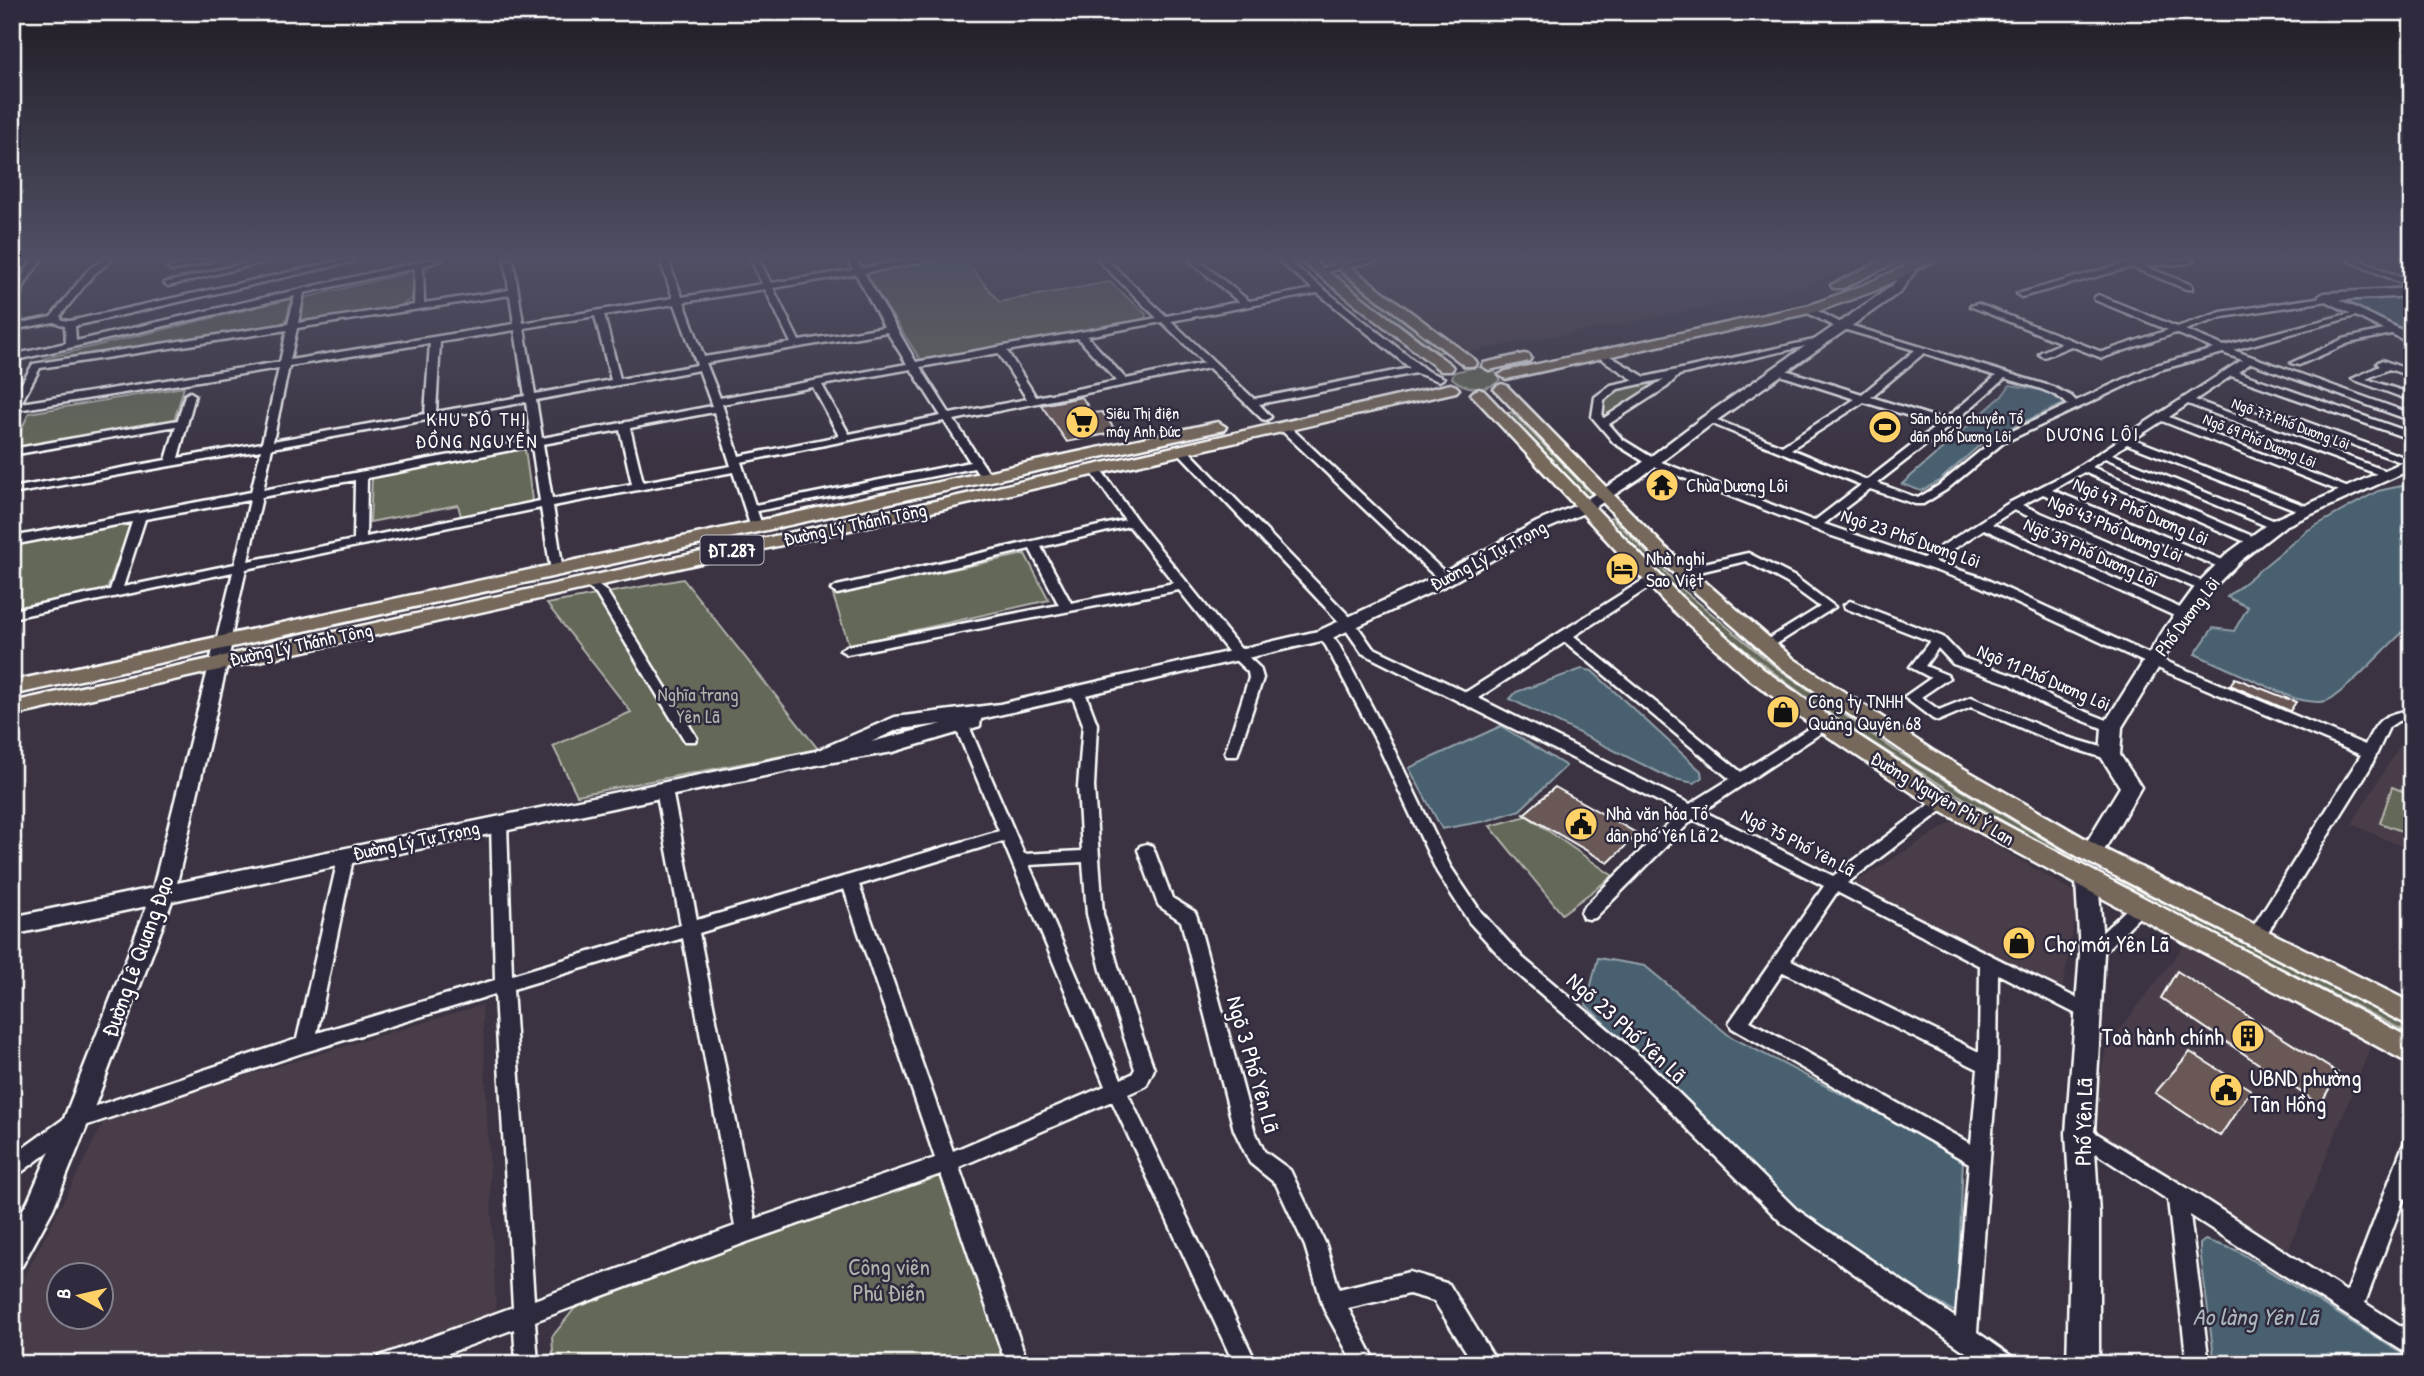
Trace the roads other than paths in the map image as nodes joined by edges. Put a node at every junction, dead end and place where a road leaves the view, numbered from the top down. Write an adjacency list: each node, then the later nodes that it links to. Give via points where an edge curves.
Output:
1 (17, 324): 2 (street, via 18,328)
2 (34, 324)
3 (70, 324): 37 (street)
4 (163, 324): 37 (street)
5 (298, 324): 25 (street)
6 (525, 324): 26 (street)
7 (602, 324): 63 (street)
8 (687, 324): 50 (street)
9 (787, 324): 36 (street)
10 (887, 324): 28 (street)
11 (1134, 324): 31 (street)
12 (1168, 324): 52 (street)
13 (1363, 324): 56 (street)
14 (1382, 324): 61 (main road)
15 (1418, 324): 48 (main road)
16 (1683, 324): 54 (main road)
17 (1741, 324): 42 (main road)
18 (1838, 324): 27 (street)
19 (1845, 324): 27 (main road, Đường Lý Tự Trọng)
20 (2022, 324): 35 (street)
21 (2164, 324): 29 (street)
22 (2196, 324): 29 (street)
23 (2314, 324): 38 (street)
24 (2379, 324): 30 (main road)
25 (293, 325): 47 (street); 78 (street, via 36,366)
26 (520, 325): 32 (street); 69 (street)
27 (1842, 326): 33 (main road, Đường Lý Tự Trọng); 39 (street)
28 (890, 329): 36 (street); 51 (street)
29 (2179, 330): 35 (street, via 2102,355); 38 (street)
30 (2393, 331): 34 (main road); 49 (street, via 2346,341)
31 (1080, 334): 40 (street); 64 (street)
32 (435, 339): 47 (street); 79 (street)
33 (1820, 340): 41 (street); 55 (main road, Đường Lý Tự Trọng)
34 (2412, 340)
35 (2071, 343): 43 (street)
36 (796, 344): 50 (street)
37 (71, 345): 44 (street)
38 (2225, 348): 45 (street); 76 (street, via 2155,368)
39 (1922, 349): 59 (street); 70 (street)
40 (1001, 350): 51 (street); 72 (street)
41 (1759, 352): 55 (street); 57 (street)
42 (1600, 354): 62 (street); 65 (main road)
43 (2044, 354)
44 (12, 358)
45 (2249, 360): 58 (street); 83 (street)
46 (2378, 361): 53 (street)
47 (284, 363): 78 (street); 94 (street)
48 (1470, 363): 54 (main road); 61 (main road)
49 (2296, 363)
50 (701, 364): 63 (street); 75 (street)
51 (915, 365): 66 (street); 80 (street)
52 (1211, 365): 64 (street); 74 (street)
53 (2390, 365): 60 (street); 71 (street, via 2357,379)
54 (1489, 366): 65 (main road, Đường Nguyên Phi Ỷ Lan)
55 (1782, 368): 70 (street); 84 (main road, Đường Lý Tự Trọng)
56 (1419, 369): 61 (street); 74 (street)
57 (1677, 372): 62 (street); 86 (street)
58 (2229, 372): 73 (street); 90 (street)
59 (2004, 374): 76 (street, via 2062,394); 87 (street)
60 (2412, 374)
61 (1445, 378): 67 (main road); 81 (main road, Đường Lý Thánh Tông / ĐT.287); 89 (main road, Đường Lý Thánh Tông / ĐT.287)
62 (1642, 380): 86 (street, via 1611,389 1599,399 1596,409)
63 (616, 382): 69 (street)
64 (1123, 382): 72 (street)
65 (1504, 382): 67 (main road); 115 (main road, Đường Nguyên Phi Ỷ Lan)
66 (816, 384): 75 (street); 91 (street)
67 (1479, 394): 118 (main road, Đường Nguyên Phi Ỷ Lan)
68 (190, 395): 85 (street)
69 (528, 398): 79 (street); 92 (street)
70 (1863, 398): 87 (street); 95 (street)
71 (2412, 398)
72 (1032, 400): 80 (street)
73 (2187, 400): 82 (street); 108 (street, Ngõ 77 Phố Dương Lôi)
74 (1251, 403): 81 (street)
75 (717, 405): 88 (street); 103 (street)
76 (2074, 406): 109 (street, via 1999,441 1923,500 1916,502)
77 (2257, 407): 102 (street)
78 (13, 408)
79 (430, 416): 94 (street)
80 (949, 417): 91 (street); 106 (street)
81 (1266, 417): 98 (main road, Đường Lý Thánh Tông / ĐT.287)
82 (2160, 417): 93 (street); 113 (street, Ngõ 69 Phố Dương Lôi)
83 (2412, 418)
84 (1708, 420): 95 (street); 101 (main road, Đường Lý Tự Trọng)
85 (182, 422): 97 (street); 100 (street)
86 (1602, 424): 101 (street, Ngõ 23 Phố Dương Lôi, via 1630,450)
87 (1946, 424): 109 (street)
88 (624, 425): 92 (street); 110 (street)
89 (1284, 427): 96 (main road, Đường Lý Thánh Tông / ĐT.287); 136 (street)
90 (2412, 437)
91 (846, 438): 103 (street)
92 (538, 440): 107 (street); 116 (street)
93 (2126, 440): 99 (street); 120 (street)
94 (266, 445): 100 (street); 114 (street)
95 (1783, 450): 109 (street)
96 (1183, 451): 98 (main road, Đường Lý Thánh Tông / ĐT.287); 147 (street, Ngõ 75 Phố Yên Lã)
97 (12, 452)
98 (1131, 454): 105 (main road, Đường Lý Thánh Tông / ĐT.287); 106 (main road, Đường Lý Thánh Tông / ĐT.287)
99 (2104, 454): 104 (street); 125 (street)
100 (171, 462): 112 (street)
101 (1652, 462): 115 (main road, Đường Lý Tự Trọng); 124 (street, Ngõ 23 Phố Dương Lôi)
102 (2411, 463): 108 (main road, Phố Dương Lôi)
103 (736, 464): 110 (street); 119 (street)
104 (2084, 468): 111 (street); 128 (street)
105 (1096, 470): 122 (street); 138 (main road, Đường Lý Thánh Tông / ĐT.287)
106 (981, 471): 119 (street); 126 (main road, Đường Lý Thánh Tông / ĐT.287)
107 (361, 474): 114 (street); 129 (street)
108 (2385, 474): 113 (main road, Phố Dương Lôi)
109 (1869, 484): 124 (street)
110 (638, 487): 116 (street)
111 (2043, 490): 117 (street); 133 (street, Ngõ 47 Phố Dương Lôi)
112 (12, 491)
113 (2347, 491): 120 (main road, Phố Dương Lôi)
114 (255, 495): 121 (street); 132 (street)
115 (1605, 495): 118 (main road, Đường Lý Tự Trọng); 135 (main road, Đường Nguyên Phi Ỷ Lan)
116 (548, 503): 129 (street); 134 (street)
117 (2013, 505): 123 (street); 140 (street, Ngõ 43 Phố Dương Lôi)
118 (1586, 507): 136 (main road, Đường Lý Tự Trọng, via 1543,525); 137 (main road, Đường Nguyên Phi Ỷ Lan)
119 (751, 509): 126 (street)
120 (2307, 510): 125 (main road, Phố Dương Lôi)
121 (140, 517): 127 (street); 142 (street)
122 (1132, 522): 130 (street); 139 (street)
123 (1982, 524): 131 (street); 146 (street, Ngõ 39 Phố Dương Lôi)
124 (1816, 525): 131 (street, Ngõ 23 Phố Dương Lôi)
125 (2276, 526): 128 (main road, Phố Dương Lôi)
126 (757, 528): 134 (main road, Đường Lý Thánh Tông / ĐT.287)
127 (12, 541)
128 (2255, 541): 133 (main road, Phố Dương Lôi)
129 (360, 542): 132 (street)
130 (1034, 545): 141 (street); 144 (street)
131 (1927, 561): 155 (street, Ngõ 23 Phố Dương Lôi)
132 (243, 566): 142 (street); 153 (street)
133 (2226, 566): 140 (main road, Phố Dương Lôi)
134 (557, 571): 153 (main road, Đường Lý Thánh Tông / ĐT.287)
135 (1682, 572): 151 (main road, Đường Nguyên Phi Ỷ Lan); 151 (street, via 1748,557 1829,607)
136 (1445, 579): 147 (main road, Đường Lý Tự Trọng)
137 (1652, 580): 149 (street); 162 (main road, Đường Nguyên Phi Ỷ Lan, via 1729,652)
138 (588, 582): 153 (main road, Đường Lý Thánh Tông / ĐT.287); 165 (street, via 601,592)
139 (1184, 585): 144 (street); 154 (street)
140 (2204, 587): 146 (main road, Phố Dương Lôi)
141 (837, 590)
142 (115, 593): 145 (street)
143 (1850, 605): 150 (street, Ngõ 11 Phố Dương Lôi)
144 (1066, 606): 152 (street)
145 (12, 614)
146 (2184, 615): 155 (main road, Phố Dương Lôi)
147 (1349, 624): 148 (main road, Đường Lý Tự Trọng); 158 (street, Ngõ 75 Phố Yên Lã, via 1367,650)
148 (1324, 635): 154 (main road, Đường Lý Tự Trọng); 213 (street, Ngõ 23 Phố Yên Lã, via 1383,741 1443,868 1475,917 1517,963 1639,1067 1790,1216)
149 (1565, 635): 158 (street); 170 (street)
150 (1938, 640): 164 (street, Ngõ 11 Phố Dương Lôi, via 1958,661 2015,681 2049,702); 168 (street, via 1917,667 1942,678 1912,697 1938,716 1971,702)
151 (1767, 646): 177 (main road, Đường Nguyên Phi Ỷ Lan, via 1927,757)
152 (847, 650)
153 (221, 652): 156 (main road, Đường Lý Thánh Tông / ĐT.287); 159 (main road, Đường Lý Thánh Tông / ĐT.287); 184 (main road, Đường Lê Quang Đạo)
154 (1239, 656): 157 (main road, Đường Lý Tự Trọng); 166 (street, via 1256,678)
155 (2153, 661): 164 (main road, Phố Dương Lôi); 167 (street, Ngõ 23 Phố Dương Lôi)
156 (12, 688)
157 (1078, 692): 160 (main road, Đường Lý Tự Trọng); 179 (street, via 1090,724 1086,786)
158 (1467, 698): 173 (street, Ngõ 75 Phố Yên Lã)
159 (12, 709)
160 (1000, 710): 163 (main road, Đường Lý Tự Trọng); 169 (main road, Đường Lý Tự Trọng, via 895,723)
161 (2412, 715): 167 (street, via 2383,724)
162 (1825, 724): 170 (street); 172 (main road, Đường Nguyên Phi Ỷ Lan)
163 (962, 726): 169 (main road, Đường Lý Tự Trọng, via 893,746); 175 (street)
164 (2112, 727): 168 (main road, Phố Dương Lôi)
165 (690, 738)
166 (1232, 753)
167 (2370, 753): 189 (street)
168 (2110, 755): 177 (main road, via 2131,786)
169 (821, 757): 171 (main road, Đường Lý Tự Trọng)
170 (1740, 779): 173 (street)
171 (664, 790): 174 (main road, Đường Lý Tự Trọng); 188 (street)
172 (1943, 802): 181 (main road, Đường Nguyên Phi Ỷ Lan); 183 (street)
173 (1691, 811): 183 (street, Ngõ 75 Phố Yên Lã); 186 (street)
174 (499, 823): 178 (main road, Đường Lý Tự Trọng); 193 (street)
175 (1009, 834): 180 (street); 182 (street)
176 (1146, 850): 210 (street, Ngõ 3 Phố Yên Lã, via 1165,902 1189,916 1244,1130 1257,1157 1283,1177 1315,1245)
177 (2091, 853): 181 (main road); 189 (main road, Đường Nguyên Phi Ỷ Lan)
178 (346, 855): 184 (main road, Đường Lý Tự Trọng); 196 (street)
179 (1089, 856): 180 (street); 199 (street, via 1095,914 1145,1069 1139,1080)
180 (1020, 860): 199 (street)
181 (2087, 881): 185 (main road, Đường Nguyên Phi Ỷ Lan); 190 (main road, Phố Yên Lã)
182 (850, 883): 188 (street); 204 (street)
183 (1834, 884): 191 (street); 192 (street, Ngõ 75 Phố Yên Lã)
184 (163, 894): 187 (main road, Đường Lý Tự Trọng); 200 (main road, Đường Lê Quang Đạo)
185 (2138, 908): 190 (street); 197 (main road, Đường Nguyên Phi Ỷ Lan)
186 (1589, 913)
187 (12, 926)
188 (689, 932): 193 (street); 208 (street)
189 (2255, 938): 195 (main road, Đường Nguyên Phi Ỷ Lan)
190 (2092, 953): 194 (main road, Phố Yên Lã)
191 (1780, 962): 198 (street); 203 (street, via 1738,1023)
192 (1989, 962): 194 (street, Ngõ 75 Phố Yên Lã); 198 (street)
193 (504, 987): 196 (street); 212 (street)
194 (2088, 1012): 201 (main road, Phố Yên Lã)
195 (2412, 1016)
196 (305, 1044): 200 (street)
197 (2412, 1053)
198 (1988, 1065): 203 (street)
199 (1116, 1088): 204 (street); 215 (street)
200 (76, 1121): 205 (street); 209 (main road, Đường Lê Quang Đạo, via 39,1209)
201 (2080, 1133): 207 (street); 222 (main road, Phố Yên Lã, via 2085,1215)
202 (2412, 1148): 206 (street)
203 (1979, 1159): 213 (street)
204 (946, 1163): 208 (street); 218 (street)
205 (12, 1168)
206 (2405, 1189): 211 (street)
207 (2177, 1193): 211 (street); 223 (street)
208 (747, 1231): 212 (street)
209 (12, 1256)
210 (1332, 1301): 219 (street, Ngõ 3 Phố Yên Lã); 220 (street, via 1409,1283 1441,1292)
211 (2352, 1308): 214 (street)
212 (524, 1314): 216 (street); 217 (street)
213 (1965, 1338): 221 (street, Ngõ 23 Phố Yên Lã)
214 (2412, 1346)
215 (1241, 1362)
216 (388, 1364)
217 (527, 1364)
218 (1017, 1364)
219 (1366, 1364)
220 (1486, 1364)
221 (2003, 1364)
222 (2083, 1364)
223 (2198, 1364)

